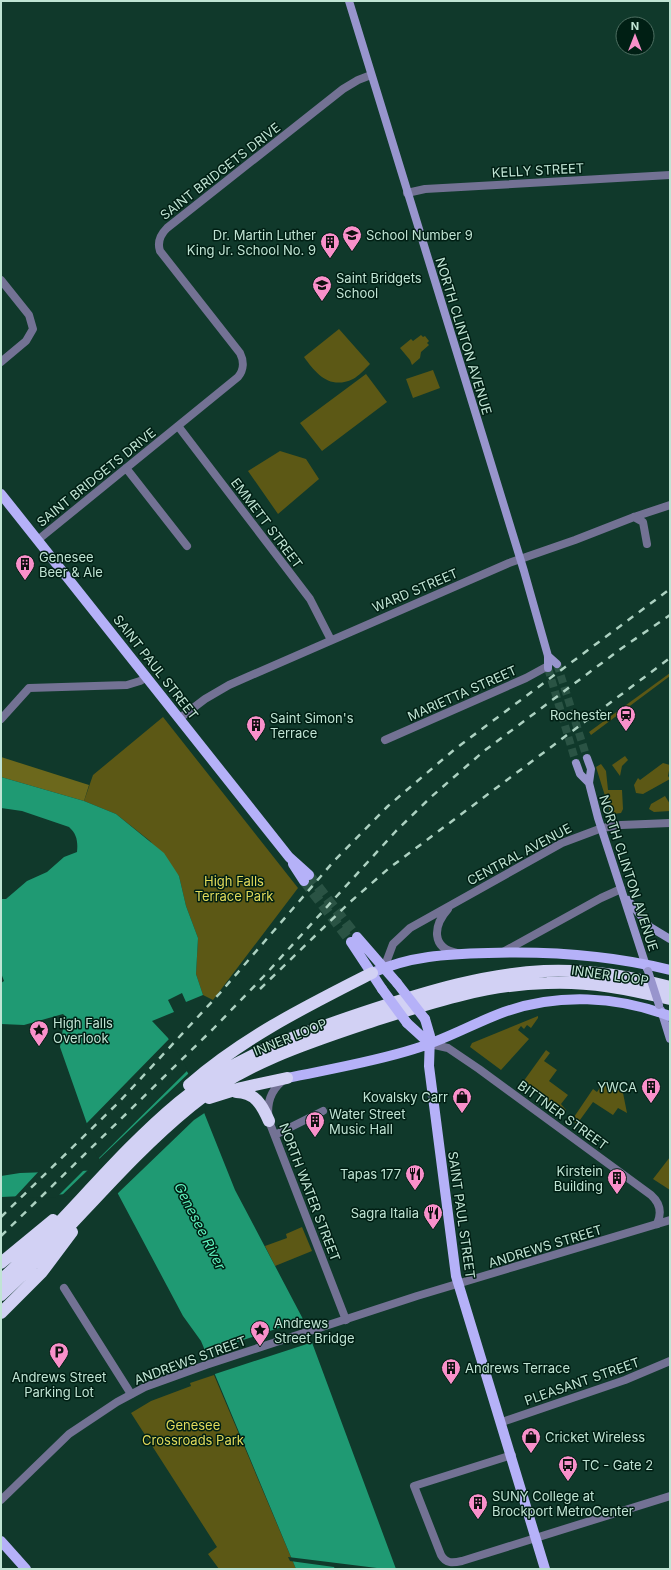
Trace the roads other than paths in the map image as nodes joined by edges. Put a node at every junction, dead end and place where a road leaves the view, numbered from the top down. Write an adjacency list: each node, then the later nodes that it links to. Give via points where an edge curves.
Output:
1 (349, 1): 2 (main road, NORTH CLINTON AVENUE)
2 (371, 75): 4 (main road, NORTH CLINTON AVENUE); 7 (street, SAINT BRIDGETS DRIVE, via 342,89 161,235 158,247 162,255 240,353 243,361 243,370 238,377)
3 (670, 175): 4 (street, KELLY STREET, via 425,189)
4 (407, 193): 15 (main road, NORTH CLINTON AVENUE)
5 (1, 280): 6 (street, via 29,315 33,329 26,341)
6 (1, 362)
7 (178, 426): 8 (street, SAINT BRIDGETS DRIVE); 16 (street, EMMETT STREET, via 307,595)
8 (126, 468): 12 (street, SAINT BRIDGETS DRIVE); 14 (street)
9 (2, 497): 12 (main road, SAINT PAUL STREET)
10 (670, 506): 11 (street, WARD STREET)
11 (634, 517): 13 (street, via 642,522); 15 (street, WARD STREET)
12 (39, 539): 20 (main road, SAINT PAUL STREET)
13 (648, 544)
14 (187, 546)
15 (520, 559): 16 (street, WARD STREET); 17 (main road, NORTH CLINTON AVENUE)
16 (331, 640): 21 (street, WARD STREET, via 220,690)
17 (548, 656): 18 (main road); 19 (main road, NORTH CLINTON AVENUE)
18 (557, 664)
19 (548, 667): 23 (street, MARIETTA STREET)
20 (147, 677): 21 (main road, SAINT PAUL STREET); 22 (street, via 127,685 29,688)
21 (180, 718): 29 (main road, SAINT PAUL STREET)
22 (1, 719)
23 (385, 740)
24 (587, 758): 26 (main road, NORTH CLINTON AVENUE, via 591,769)
25 (576, 763): 26 (main road, NORTH CLINTON AVENUE, via 580,774)
26 (589, 783): 28 (main road, NORTH CLINTON AVENUE)
27 (670, 823): 28 (street, CENTRAL AVENUE)
28 (602, 828): 30 (main road, NORTH CLINTON AVENUE); 31 (street, CENTRAL AVENUE, via 562,843)
29 (306, 878)
30 (621, 889): 32 (main road, via 643,920 655,931); 33 (street); 36 (main road, NORTH CLINTON AVENUE)
31 (453, 904): 34 (street, CENTRAL AVENUE, via 439,922 438,937 445,948); 35 (street, CENTRAL AVENUE, via 402,934 393,944)
32 (670, 939)
33 (503, 952): 34 (main road); 36 (main road, via 578,954 630,960)
34 (460, 954): 35 (main road, via 417,958)
35 (384, 968): 38 (main road); 38 (main road, SAINT PAUL STREET, via 354,939); 43 (main road, SAINT PAUL STREET, bridge, via 425,1019)
36 (647, 968): 37 (main road); 41 (main road, NORTH CLINTON AVENUE, bridge)
37 (670, 970)
38 (372, 973): 43 (main road, SAINT PAUL STREET, bridge, via 407,1023); 45 (highway, via 254,1035)
39 (670, 987): 45 (highway, INNER LOOP, via 625,977 577,972 529,972 478,980 407,999 302,1034)
40 (670, 999): 47 (highway, INNER LOOP, via 625,988 579,983 532,983 487,989 414,1008 307,1044 250,1068)
41 (664, 1012): 42 (main road, NORTH CLINTON AVENUE); 43 (main road, via 609,1001 549,1001 505,1012)
42 (670, 1039)
43 (430, 1044): 44 (main road, via 389,1056); 54 (street, BITTNER STREET, via 448,1048 479,1069 656,1201 660,1210); 57 (main road, SAINT PAUL STREET, via 429,1066)
44 (288, 1078): 46 (highway); 49 (street, NORTH WATER STREET, via 279,1084 270,1097)
45 (198, 1082): 51 (highway, via 174,1100)
46 (222, 1094): 47 (highway); 49 (highway, via 243,1093 252,1096)
47 (201, 1101): 52 (highway, INNER LOOP, via 176,1119)
48 (323, 1111): 50 (street)
49 (269, 1121): 50 (street, NORTH WATER STREET)
50 (275, 1135): 61 (street, NORTH WATER STREET)
51 (80, 1198): 55 (highway); 56 (highway)
52 (96, 1198): 59 (highway, INNER LOOP, via 47,1251); 60 (highway, via 50,1263)
53 (670, 1220): 54 (street, ANDREWS STREET)
54 (657, 1224): 57 (street, ANDREWS STREET)
55 (1, 1263)
56 (1, 1280)
57 (458, 1284): 61 (street, ANDREWS STREET); 64 (main road, SAINT PAUL STREET)
58 (64, 1288): 63 (street)
59 (1, 1295)
60 (1, 1313)
61 (346, 1320): 63 (street, ANDREWS STREET, via 206,1365)
62 (670, 1361): 64 (street, PLEASANT STREET, via 626,1380)
63 (131, 1394): 67 (street, ANDREWS STREET, via 63,1438)
64 (502, 1422): 65 (main road, SAINT PAUL STREET)
65 (512, 1455): 68 (main road, SAINT PAUL STREET); 68 (street, via 414,1486 441,1555 449,1562 462,1561)
66 (670, 1496): 68 (street)
67 (1, 1500)
68 (536, 1537): 71 (main road, SAINT PAUL STREET)
69 (1, 1541): 70 (main road)
70 (26, 1569)
71 (545, 1569)

